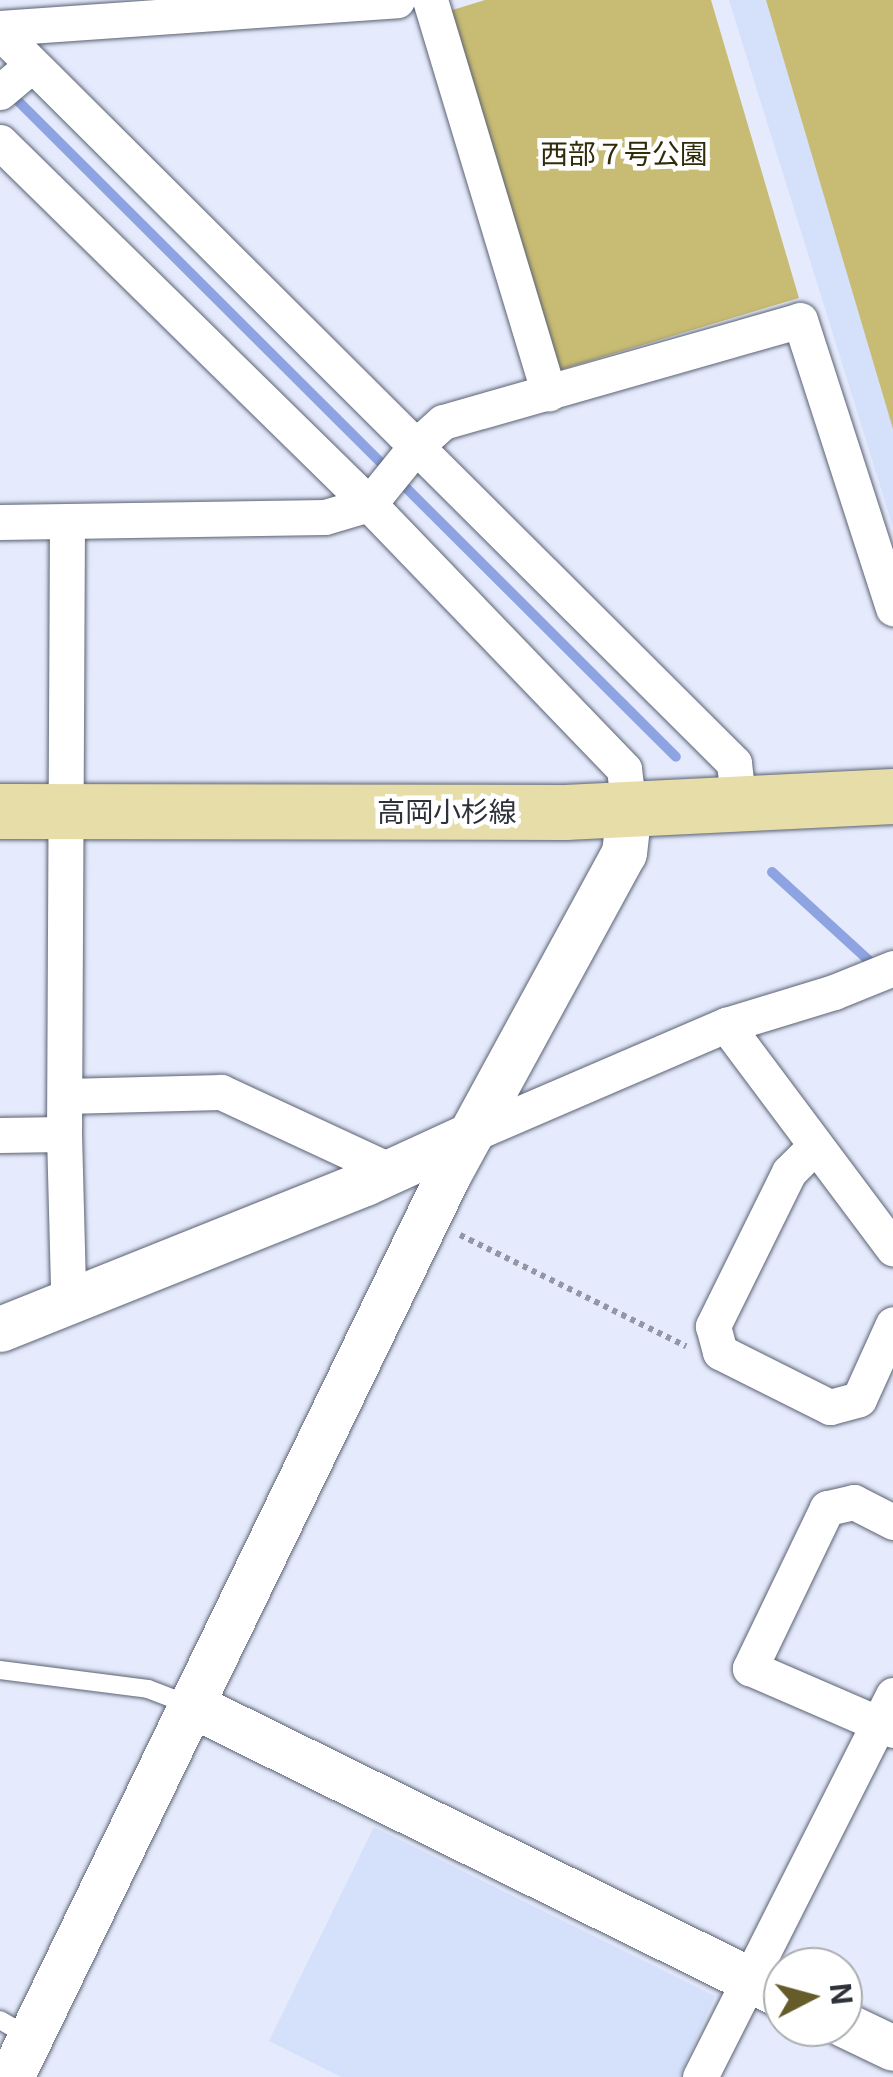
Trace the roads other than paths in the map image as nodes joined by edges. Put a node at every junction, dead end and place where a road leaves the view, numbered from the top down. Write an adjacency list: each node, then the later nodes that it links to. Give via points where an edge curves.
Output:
1 (397, 0): 3 (street)
2 (430, 0): 7 (street)
3 (99, 12): 4 (street)
4 (0, 30): 5 (street)
5 (13, 80): 8 (street)
6 (0, 142): 8 (street)
7 (549, 393): 8 (street, via 443,422); 11 (street, via 800,320)
8 (393, 474): 10 (street, via 325,518); 13 (street, via 734,763); 14 (street, via 624,768)
9 (0, 522): 10 (street)
10 (67, 522): 16 (street)
11 (893, 608)
12 (893, 796): 13 (main road, 高岡小杉線)
13 (739, 806): 14 (main road, 高岡小杉線)
14 (629, 809): 16 (main road, 高岡小杉線); 22 (street, via 624,853)
15 (0, 811): 16 (main road, 高岡小杉線)
16 (67, 811): 19 (street)
17 (893, 968): 18 (street)
18 (726, 1025): 22 (street); 23 (street)
19 (65, 1096): 20 (street); 24 (street, via 221,1092)
20 (64, 1134): 21 (street); 26 (street)
21 (0, 1135)
22 (470, 1135): 24 (street); 31 (street)
23 (815, 1146): 25 (street); 27 (street, via 789,1172 713,1326 720,1352 830,1406 859,1399)
24 (392, 1171): 26 (street)
25 (893, 1248)
26 (73, 1299): 28 (street)
27 (893, 1324)
28 (0, 1329)
29 (893, 1522): 32 (street, via 854,1502 827,1508 750,1668)
30 (0, 1670): 31 (lane, via 148,1689)
31 (194, 1706): 34 (street); 36 (street)
32 (889, 1716): 33 (street)
33 (784, 1947)
34 (763, 1987)
35 (763, 1991): 40 (street)
36 (15, 2029): 39 (street)
37 (863, 2034): 38 (street)
38 (893, 2048)
39 (10, 2077)
40 (700, 2077)

